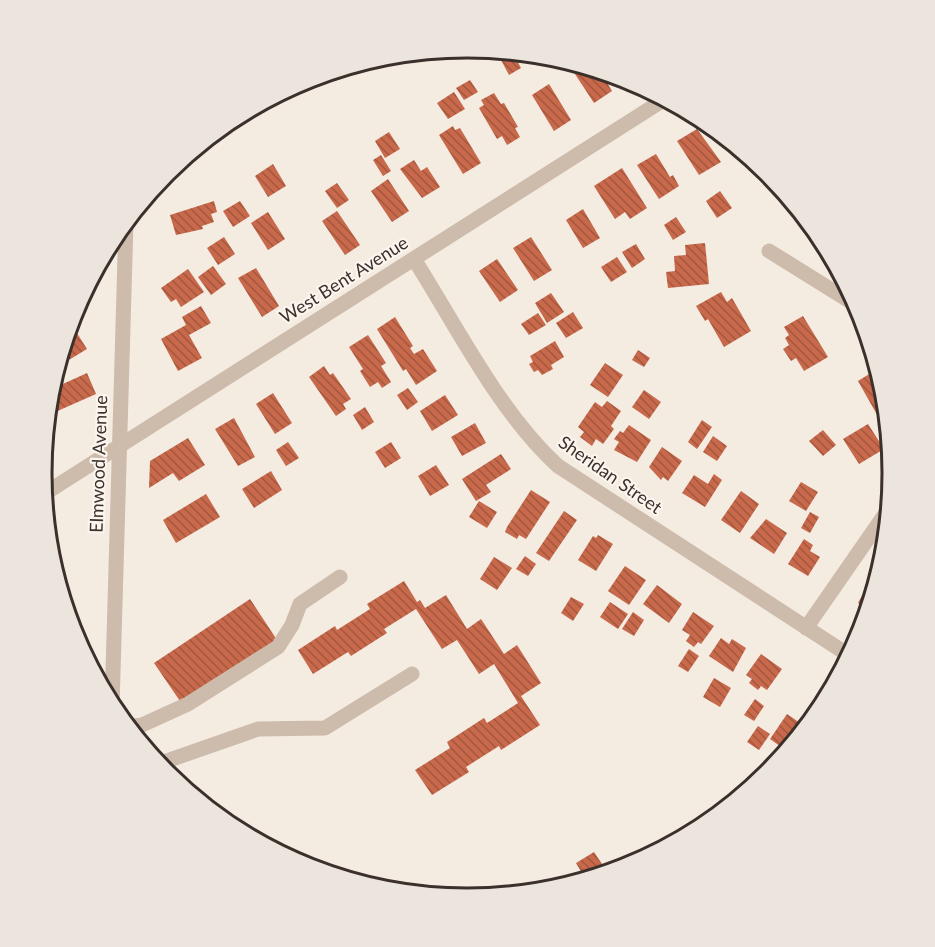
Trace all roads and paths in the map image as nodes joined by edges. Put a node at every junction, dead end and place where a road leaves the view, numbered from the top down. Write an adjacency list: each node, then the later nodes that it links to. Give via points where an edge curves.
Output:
1 (657, 104): 4 (street, West Bent Avenue)
2 (125, 238): 6 (street, Elmwood Avenue)
3 (769, 250): 5 (street)
4 (414, 259): 6 (street, West Bent Avenue); 10 (street, Sheridan Street, via 513,416 558,466)
5 (843, 297)
6 (119, 446): 7 (street, West Bent Avenue); 13 (street, Elmwood Avenue)
7 (53, 489)
8 (880, 522): 10 (street)
9 (340, 577): 14 (street, via 300,604 278,647 188,704)
10 (806, 628): 11 (street, Sheridan Street)
11 (843, 651)
12 (412, 674): 15 (street, via 325,728 258,729)
13 (112, 688)
14 (138, 726)
15 (168, 761)

